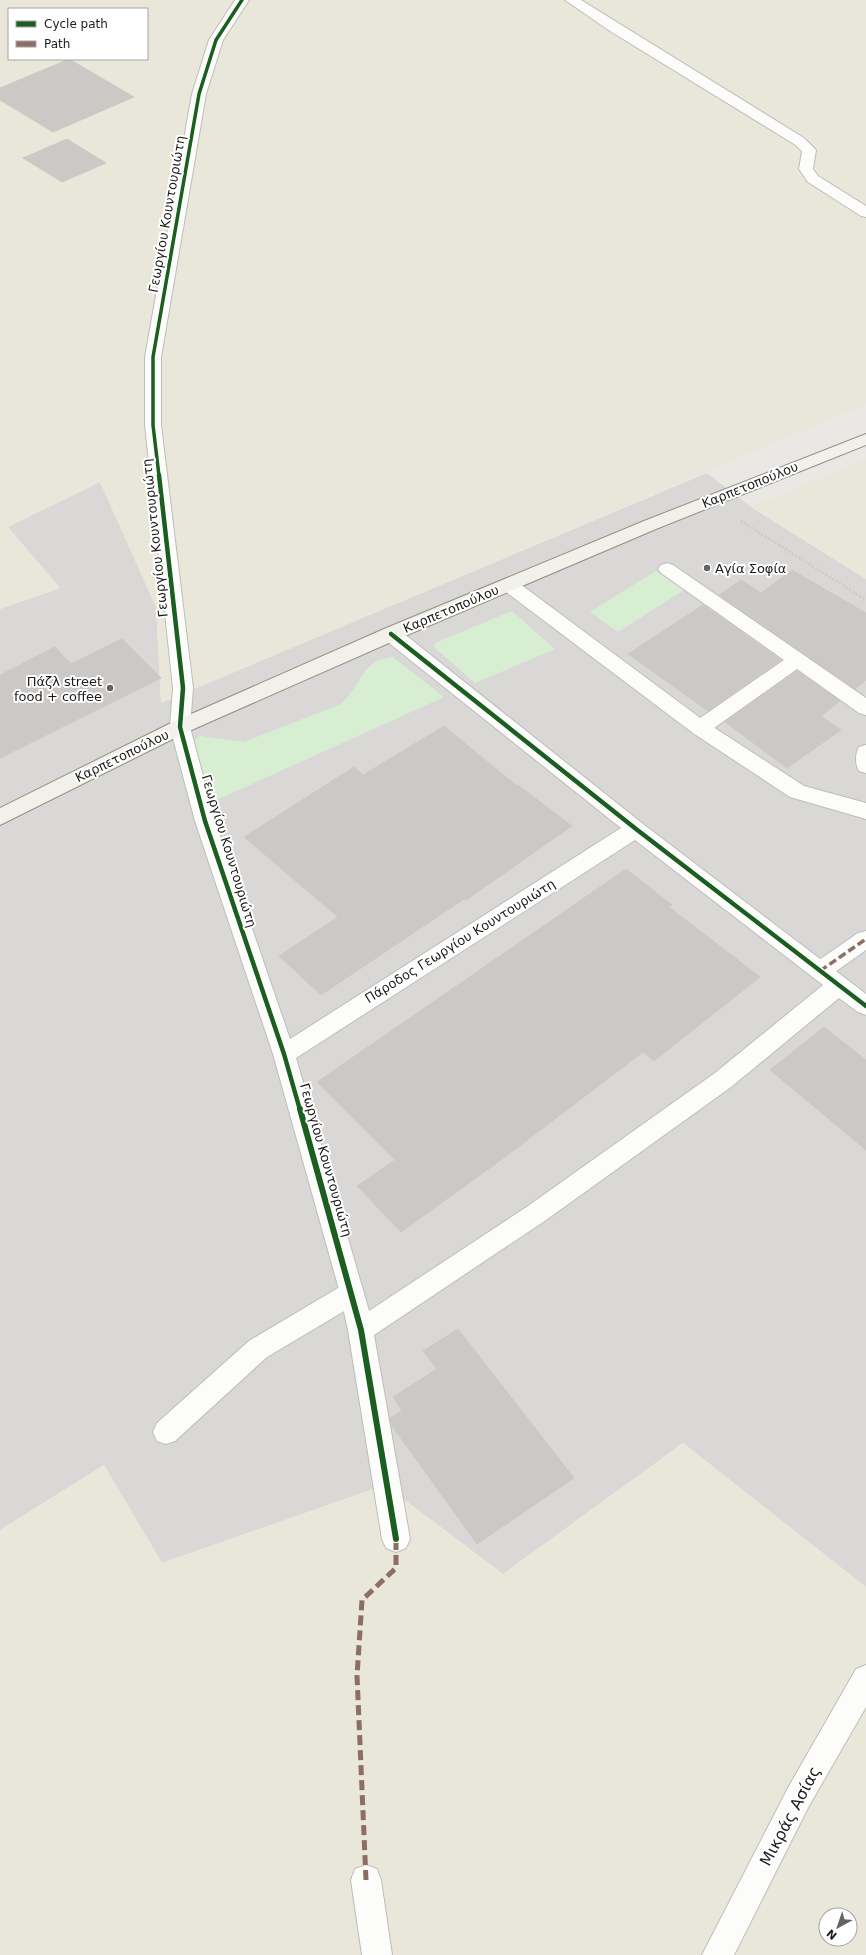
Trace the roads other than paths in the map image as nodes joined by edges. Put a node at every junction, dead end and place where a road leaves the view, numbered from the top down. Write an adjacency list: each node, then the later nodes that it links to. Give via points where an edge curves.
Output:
1 (242, 0): 10 (street, Γεωργίου Κουντουριώτη, via 216,40 199,94 153,356 154,425 183,688)
2 (572, 0): 3 (street, via 799,141 809,150 806,169 813,179)
3 (866, 213)
4 (866, 439): 6 (main road, Καρπετοπούλου)
5 (667, 569): 8 (street)
6 (509, 585): 7 (main road, Καρπετοπούλου); 11 (street)
7 (391, 634): 10 (main road, Καρπετοπούλου); 16 (street)
8 (797, 660): 9 (street); 11 (street)
9 (866, 708)
10 (180, 727): 15 (main road, Καρπετοπούλου); 21 (street, Γεωργίου Κουντουριώτη, via 205,821)
11 (700, 728): 14 (street, via 798,792)
12 (866, 752): 13 (street)
13 (866, 766)
14 (866, 811)
15 (0, 817)
16 (636, 829): 18 (street); 21 (street, Πάροδος Γεωργίου Κουντουριώτη)
17 (866, 938): 18 (street)
18 (820, 971): 19 (street)
19 (838, 985): 20 (street); 23 (street, via 723,1080 537,1213)
20 (866, 1006)
21 (284, 1054): 22 (street, Γεωργίου Κουντουριώτη)
22 (352, 1293): 23 (street, Γεωργίου Κουντουριώτη); 24 (street, via 258,1349)
23 (361, 1330): 25 (street, Γεωργίου Κουντουριώτη)
24 (166, 1432)
25 (396, 1539)
26 (866, 1679): 29 (street, Μικράς Ασίας, via 800,1796)
27 (366, 1880): 28 (street)
28 (377, 1955)
29 (717, 1955)

